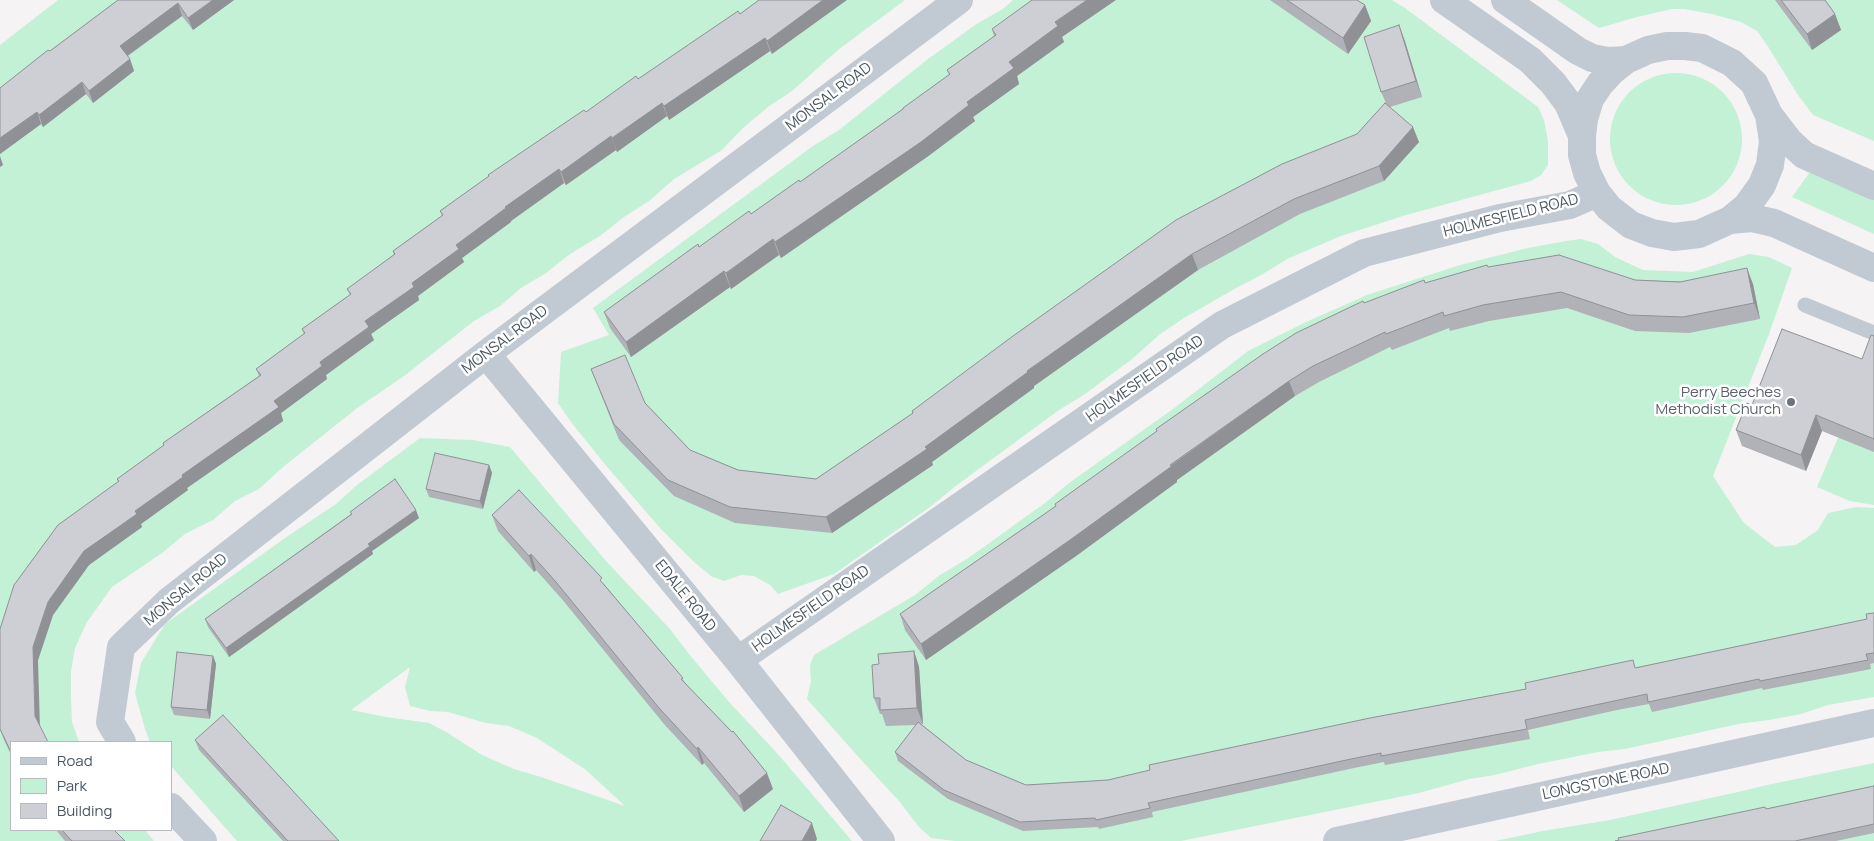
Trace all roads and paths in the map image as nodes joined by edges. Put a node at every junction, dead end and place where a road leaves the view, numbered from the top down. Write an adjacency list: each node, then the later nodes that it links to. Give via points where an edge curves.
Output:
1 (959, 0): 13 (street, MONSAL ROAD)
2 (1444, 0): 6 (street, via 1530,60 1568,103)
3 (1505, 0): 4 (street, via 1592,58)
4 (1626, 60): 5 (street, via 1667,46 1702,48 1732,63 1754,83); 6 (street, via 1600,84 1590,100)
5 (1769, 115): 7 (street, via 1804,155); 9 (street, via 1773,141 1770,164 1762,185 1747,206)
6 (1582, 136): 8 (street, via 1582,155)
7 (1874, 186)
8 (1597, 193): 9 (street, via 1609,208 1631,225 1652,233 1674,236 1699,234); 14 (street, HOLMESFIELD ROAD, via 1570,205 1500,218 1364,253 1222,325)
9 (1730, 220): 10 (street, via 1752,218 1774,223)
10 (1874, 268)
11 (1805, 305): 12 (lane)
12 (1874, 334)
13 (486, 354): 14 (street, EDALE ROAD); 16 (street, MONSAL ROAD, via 169,601 121,647)
14 (738, 660): 19 (street, EDALE ROAD)
15 (1874, 723): 20 (street, LONGSTONE ROAD)
16 (116, 732)
17 (172, 808): 18 (street)
18 (203, 841)
19 (881, 841)
20 (1337, 841)

